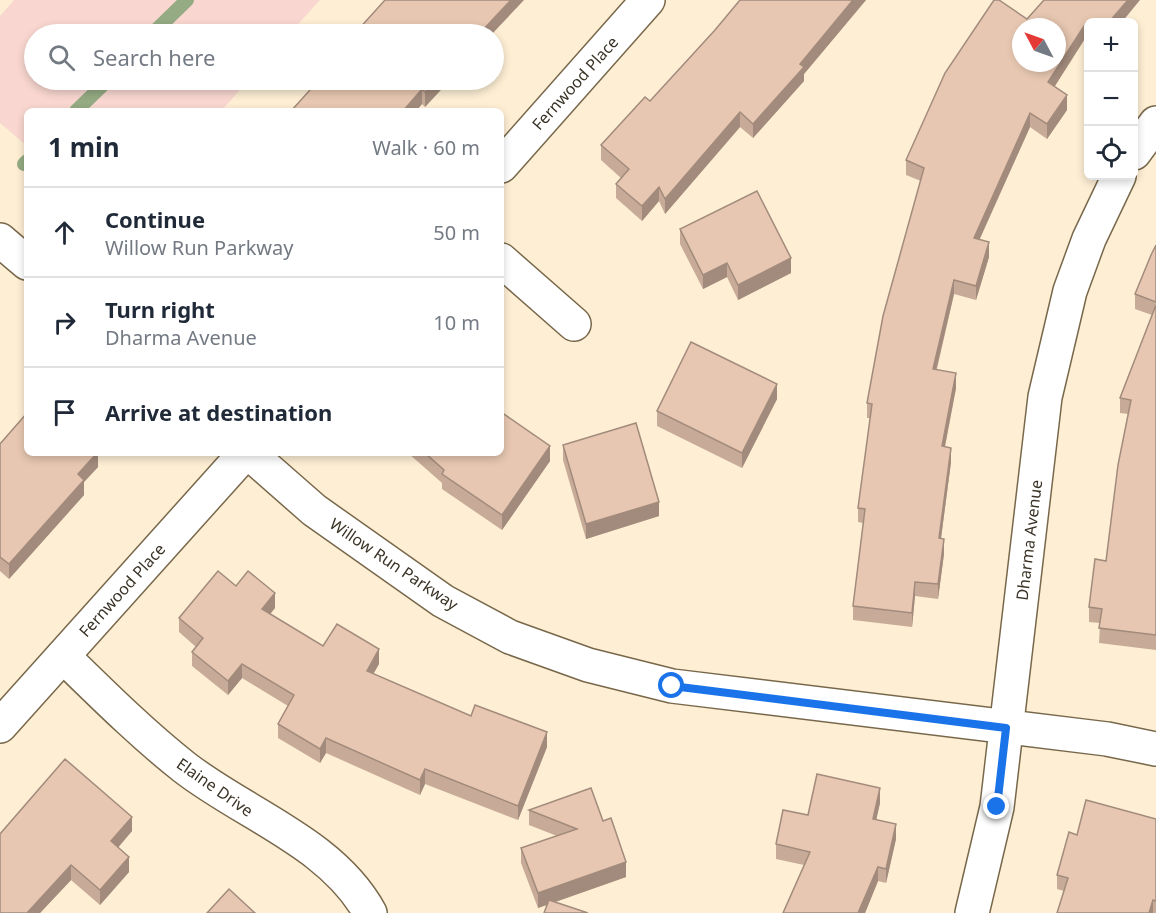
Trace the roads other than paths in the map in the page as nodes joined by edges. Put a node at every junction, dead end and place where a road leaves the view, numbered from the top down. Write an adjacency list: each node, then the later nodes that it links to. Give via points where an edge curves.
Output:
1 (648, 0): 4 (street, Fernwood Place)
2 (1156, 123): 3 (street)
3 (1138, 148)
4 (504, 163)
5 (1117, 180): 14 (street, Dharma Avenue, via 1070,291 1045,397)
6 (0, 240): 7 (street)
7 (24, 260)
8 (504, 263): 9 (street)
9 (574, 324)
10 (244, 456): 12 (street, Fernwood Place)
11 (251, 456): 14 (street, Willow Run Parkway, via 314,510 443,601 510,637 672,686)
12 (63, 656): 13 (street, Fernwood Place); 16 (street, Elaine Drive, via 183,767 221,795 311,849 359,894)
13 (0, 726)
14 (1006, 728): 15 (street, Willow Run Parkway); 17 (street, Dharma Avenue, via 997,807)
15 (1156, 748)
16 (370, 913)
17 (972, 913)

